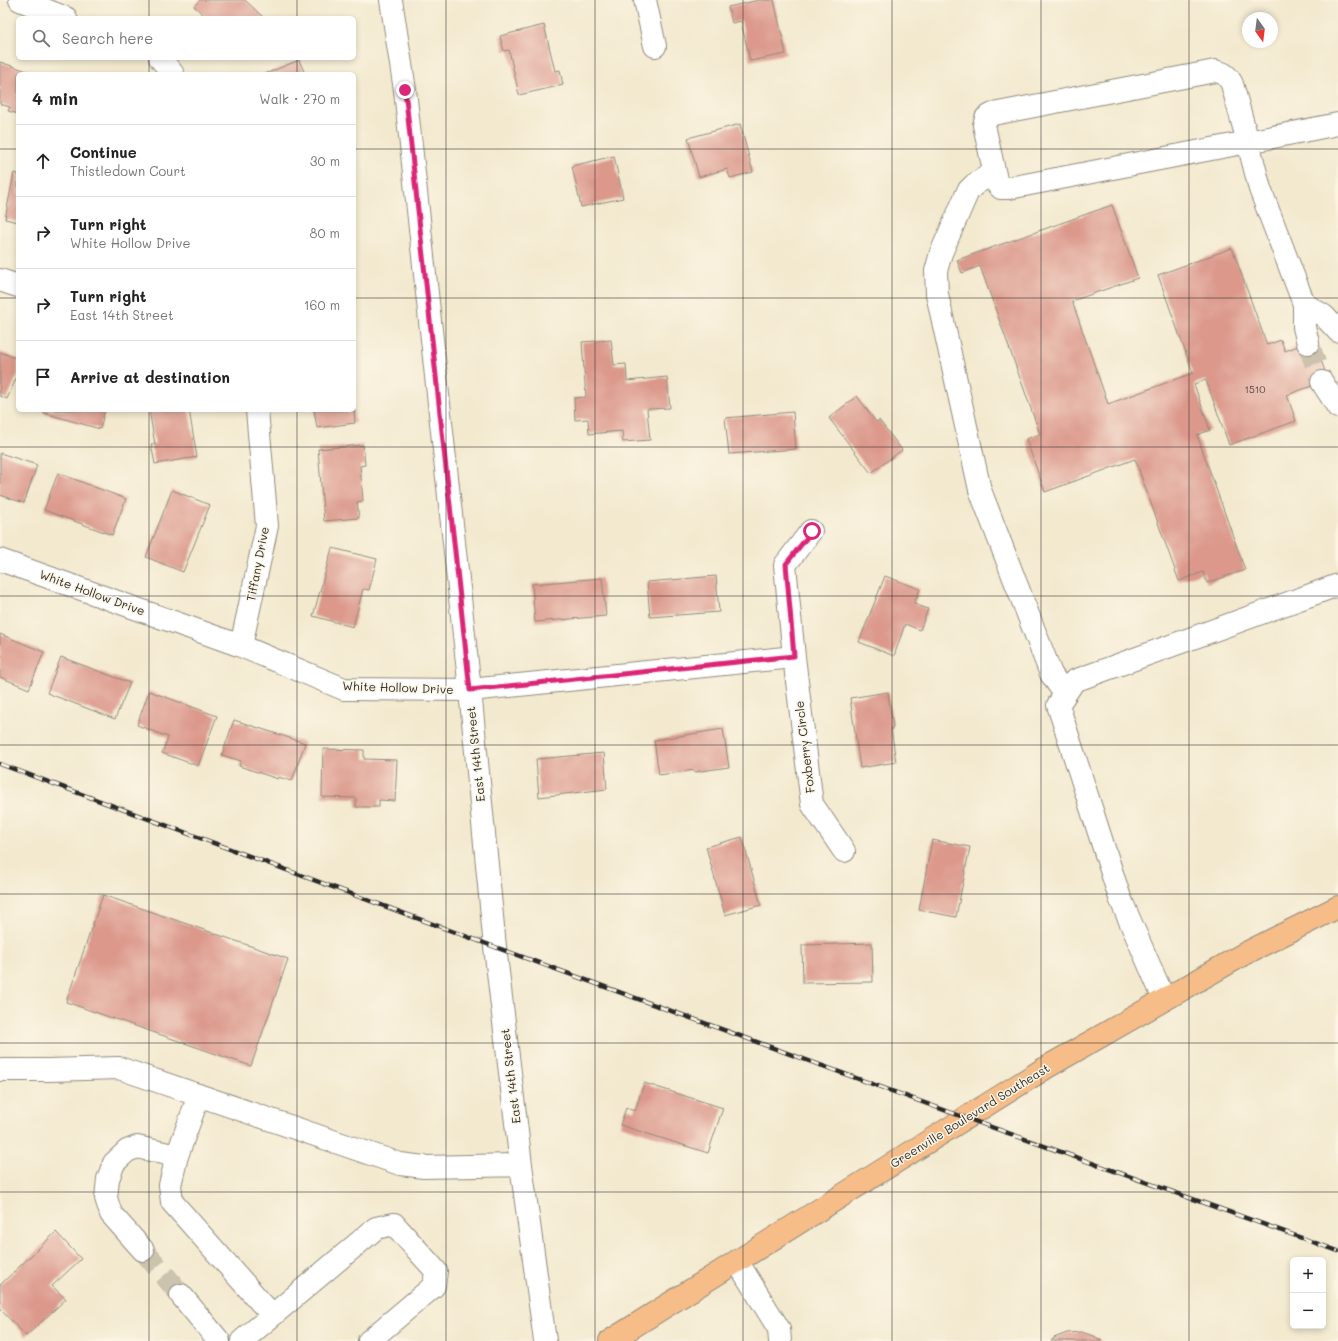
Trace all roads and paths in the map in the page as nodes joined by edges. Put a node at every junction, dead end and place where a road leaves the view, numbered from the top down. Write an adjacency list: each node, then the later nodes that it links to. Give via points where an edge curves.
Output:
1 (20, 0): 4 (street)
2 (390, 0): 24 (street, East 14th Street, via 405,90)
3 (645, 0): 5 (street)
4 (61, 16)
5 (655, 46)
6 (162, 60): 7 (street)
7 (171, 72)
8 (1338, 124): 9 (street)
9 (1248, 142): 10 (street, via 1009,188 1001,188 997,184); 10 (street, via 1232,84 1222,72 1215,71 993,114 986,118 984,125); 13 (street, via 1260,189)
10 (994, 172): 25 (street, via 968,191 941,253 936,270 937,294 980,490 1051,674)
11 (0, 280): 12 (street)
12 (16, 285)
13 (1304, 304): 14 (street, via 1324,316); 15 (street, via 1304,327)
14 (1338, 331)
15 (1308, 343)
16 (1322, 382): 17 (street)
17 (1338, 407)
18 (257, 412): 22 (street, Tiffany Drive, via 267,526)
19 (812, 531): 23 (street, Foxberry Circle, via 786,564)
20 (0, 560): 22 (street, White Hollow Drive)
21 (1338, 586): 25 (street, via 1074,681)
22 (241, 646): 24 (street, White Hollow Drive, via 344,689)
23 (794, 656): 24 (street, White Hollow Drive); 26 (street, Foxberry Circle, via 812,804)
24 (470, 690): 32 (street, East 14th Street)
25 (1065, 694): 28 (street, via 1058,705 1120,898)
26 (844, 850)
27 (1338, 907): 28 (highway, Greenville Boulevard Southeast, via 1244,954)
28 (1164, 999): 34 (highway, Greenville Boulevard Southeast, via 1047,1067)
29 (0, 1070): 30 (street, via 119,1068)
30 (199, 1095): 31 (street); 32 (street, via 400,1164 424,1167)
31 (177, 1156): 33 (street, via 137,1147 127,1151 114,1163 108,1179 106,1198 111,1214); 36 (street, via 170,1185 172,1202)
32 (521, 1165): 40 (street, East 14th Street)
33 (143, 1250)
34 (737, 1260): 41 (highway, Greenville Boulevard Southeast); 42 (street, via 778,1329)
35 (181, 1295): 37 (street)
36 (272, 1316): 38 (street); 39 (street, via 376,1228 394,1224 436,1271 434,1286)
37 (219, 1341)
38 (242, 1341)
39 (369, 1341)
40 (545, 1341)
41 (610, 1341)
42 (780, 1341)

